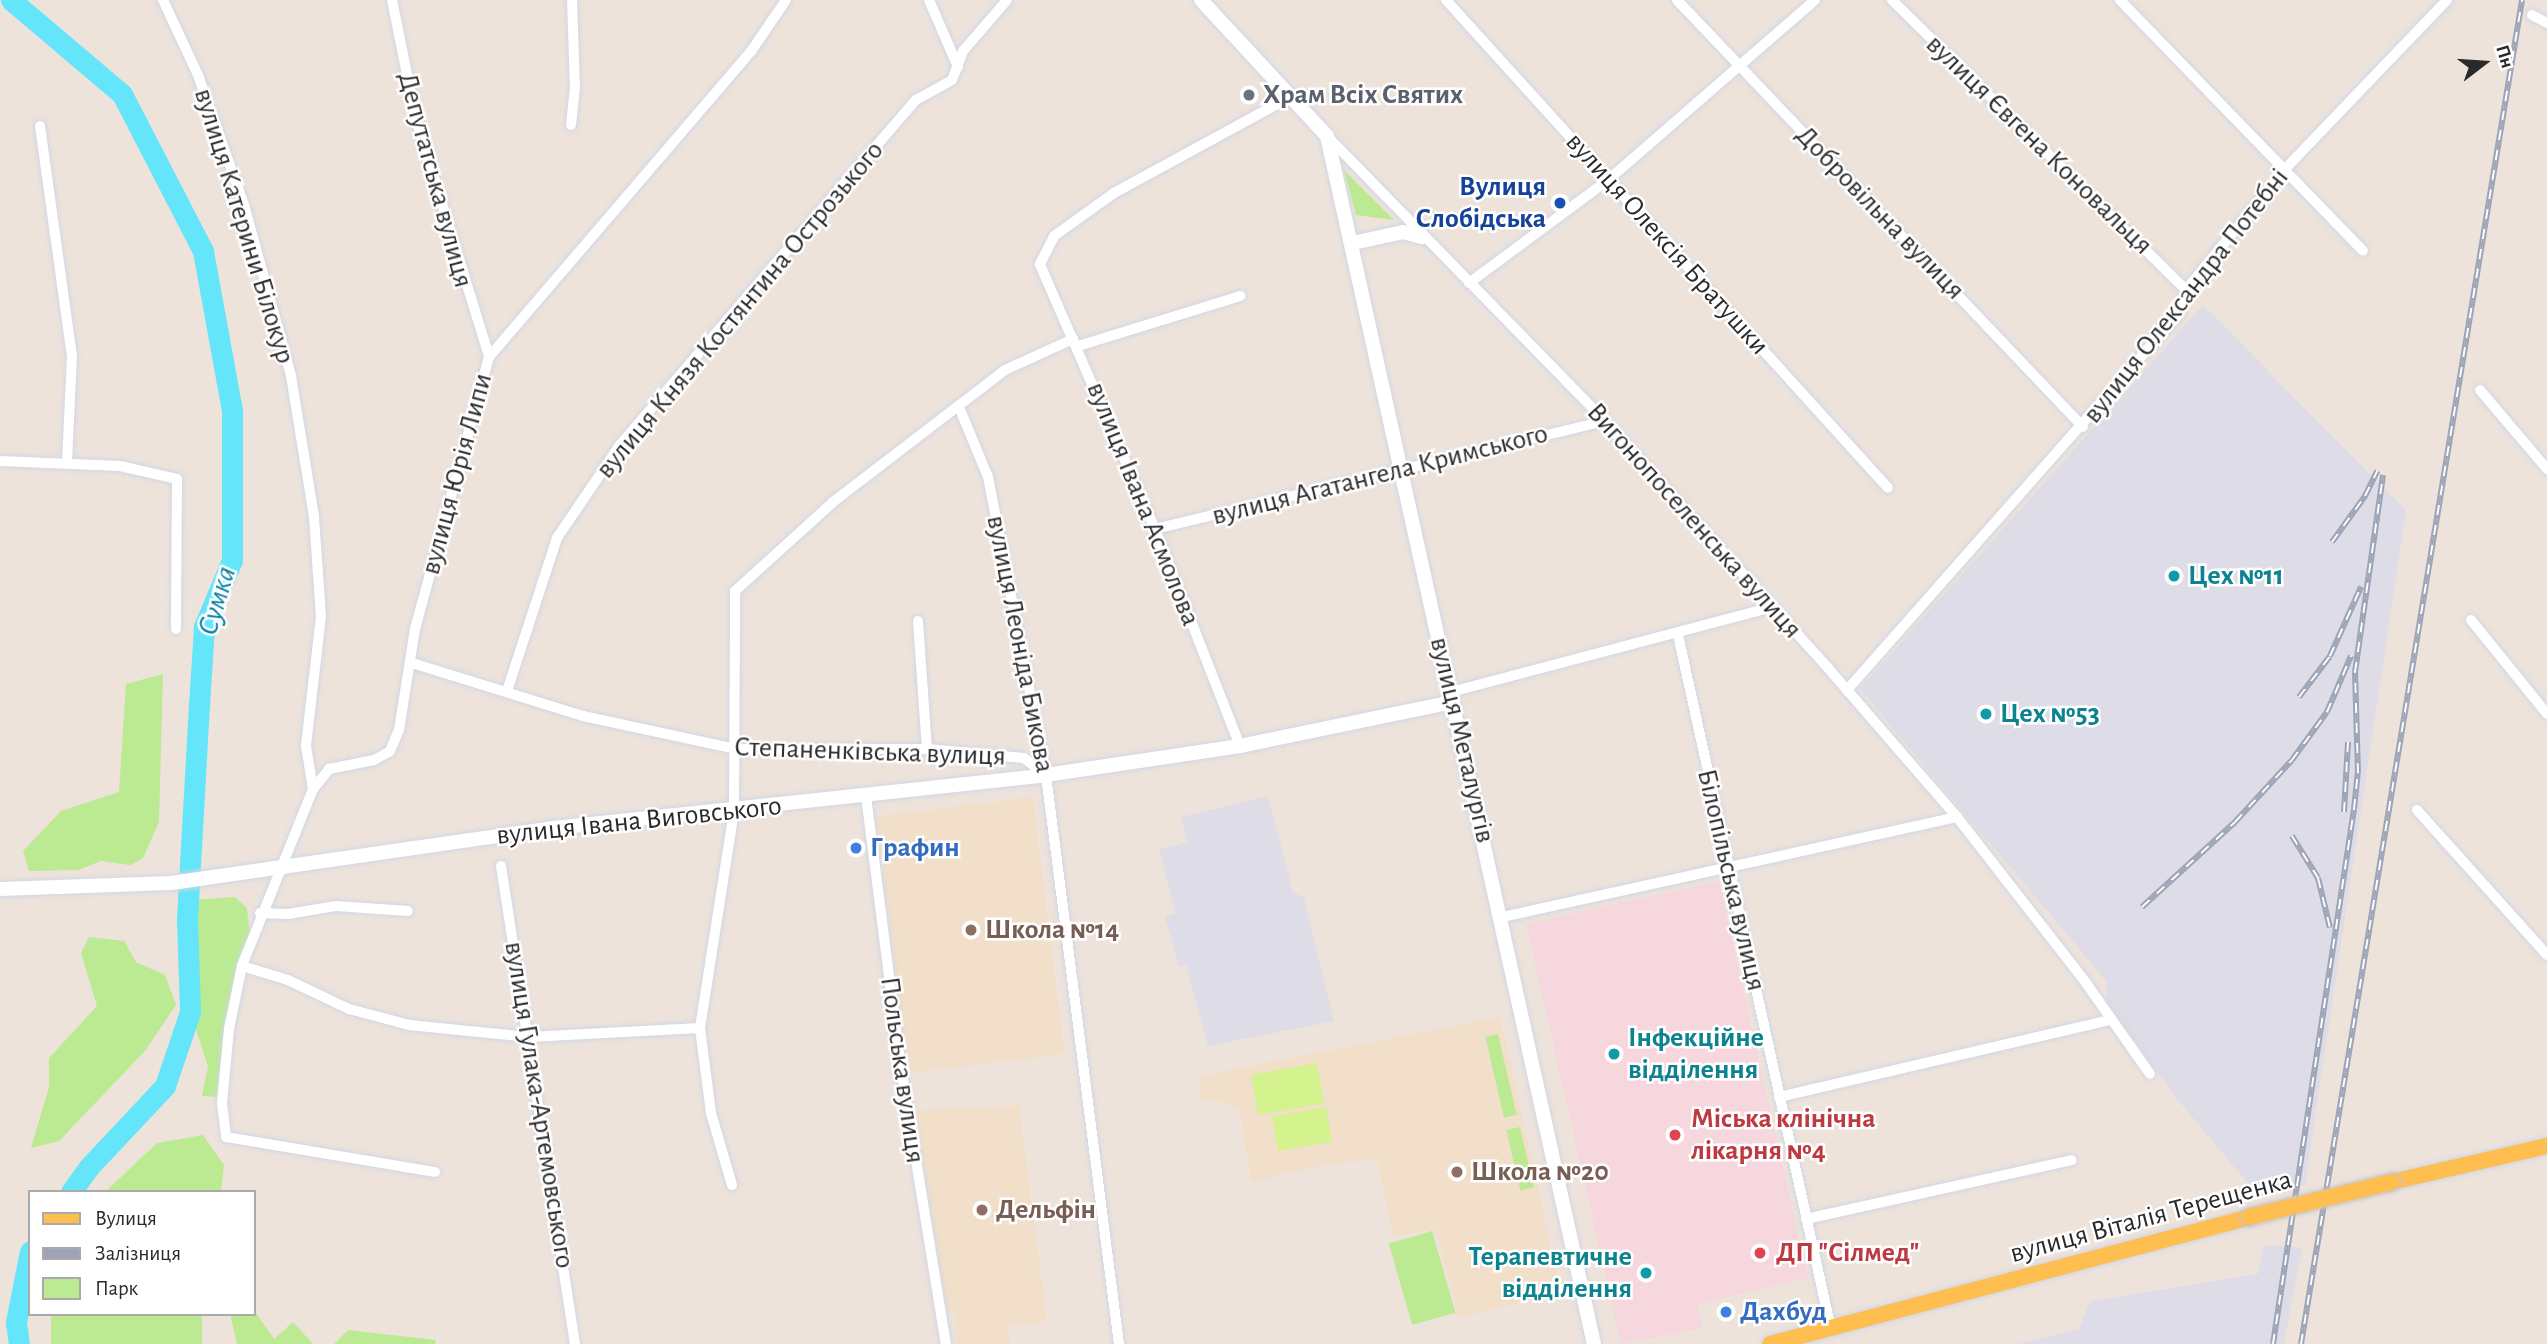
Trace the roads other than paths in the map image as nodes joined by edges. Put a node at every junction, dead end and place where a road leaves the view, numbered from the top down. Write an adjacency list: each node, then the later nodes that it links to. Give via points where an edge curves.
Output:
1 (163, 0): 56 (street, вулиця Катерини Білокур, via 198,75 244,205 291,376 314,517 321,616 306,746)
2 (392, 0): 31 (street, Депутатська вулиця, via 416,119)
3 (572, 0): 19 (street, via 575,89)
4 (786, 0): 31 (street, вулиця Юрія Липи, via 752,50)
5 (929, 0): 17 (street)
6 (1007, 0): 17 (street, вулиця Князя Костянтина Острозького, via 963,51)
7 (1201, 0): 18 (main road, Вигонопоселенська вулиця)
8 (1446, 0): 23 (street, вулиця Олексія Братушки)
9 (1677, 0): 16 (street, Добровільна вулиця)
10 (1815, 0): 16 (street)
11 (1892, 0): 28 (street, вулиця Євгена Коновальця)
12 (2120, 0): 22 (street)
13 (2447, 0): 22 (street, вулиця Олександра Потебні)
14 (2532, 15): 15 (street)
15 (2547, 23)
16 (1742, 66): 23 (street); 35 (street, Добровільна вулиця)
17 (958, 67): 49 (street, вулиця Князя Костянтина Острозького, via 952,80 916,100 620,445 558,538)
18 (1290, 97): 21 (main road, Вигонопоселенська вулиця); 30 (street, вулиця Івана Асмолова, via 1114,193 1054,236 1041,264)
19 (571, 125)
20 (40, 126): 37 (street, via 72,355)
21 (1327, 136): 24 (street, Вигонопоселенська вулиця); 25 (main road, вулиця Металургів)
22 (2285, 169): 26 (street); 28 (street, вулиця Олександра Потебні)
23 (1608, 180): 27 (street); 40 (street, вулиця Олексія Братушки)
24 (1422, 237): 25 (main road, via 1403,232); 27 (street, Вигонопоселенська вулиця)
25 (1353, 243): 39 (main road, вулиця Металургів)
26 (2363, 251)
27 (1469, 283): 34 (street, Вигонопоселенська вулиця)
28 (2186, 290): 35 (street, вулиця Олександра Потебні, via 2178,315)
29 (1241, 296): 30 (street)
30 (1076, 343): 33 (street, via 1005,370); 41 (street, вулиця Івана Асмолова)
31 (489, 357): 47 (street, вулиця Юрія Липи, via 428,577)
32 (2480, 390): 38 (street)
33 (959, 407): 53 (street, via 833,502 735,591); 55 (street, вулиця Леоніда Бикова, via 988,477)
34 (1605, 421): 39 (street, вулиця Агатангела Кримського); 42 (street, Вигонопоселенська вулиця)
35 (2083, 427): 48 (street, вулиця Олександра Потебні)
36 (0, 461): 37 (street)
37 (67, 463): 45 (street, via 120,466 177,479)
38 (2547, 469)
39 (1401, 471): 41 (street, вулиця Агатангела Кримського); 50 (main road, вулиця Металургів)
40 (1888, 488)
41 (1156, 530): 52 (street, вулиця Івана Асмолова)
42 (1773, 607): 46 (street, Степаненківська вулиця); 48 (street, Вигонопоселенська вулиця)
43 (2471, 620): 51 (street)
44 (918, 621): 54 (street)
45 (176, 629)
46 (1678, 635): 50 (street, Степаненківська вулиця); 62 (street, Білопільська вулиця)
47 (412, 663): 49 (street, Степаненківська вулиця); 56 (street, вулиця Юрія Липи, via 400,730 390,751 374,760 329,769)
48 (1847, 690): 60 (street, Вигонопоселенська вулиця)
49 (507, 691): 53 (street, Степаненківська вулиця, via 583,716)
50 (1452, 697): 52 (main road, Степаненківська вулиця); 67 (main road, вулиця Металургів)
51 (2547, 714)
52 (1240, 746): 55 (main road, Степаненківська вулиця)
53 (736, 748): 54 (street, Степаненківська вулиця); 59 (street)
54 (927, 749): 55 (street, Степаненківська вулиця, via 1024,758)
55 (1046, 775): 57 (main road, вулиця Івана Виговського); 83 (street, вулиця Леоніда Бикова)
56 (313, 789): 63 (street)
57 (866, 796): 59 (main road, вулиця Івана Виговського); 82 (street, Польська вулиця, via 899,1055)
58 (2417, 810): 68 (street)
59 (734, 811): 63 (main road, вулиця Івана Виговського, via 554,828); 71 (street)
60 (1957, 817): 62 (street); 70 (street, Вигонопоселенська вулиця)
61 (501, 866): 72 (street, вулиця Гулака-Артемовського)
62 (1727, 867): 67 (street); 74 (street, Білопільська вулиця)
63 (279, 869): 64 (main road, вулиця Івана Виговського, via 171,883); 66 (street)
64 (0, 889)
65 (408, 911): 66 (street, via 335,906)
66 (261, 914): 69 (street)
67 (1502, 917): 84 (main road, вулиця Металургів)
68 (2547, 955)
69 (242, 966): 72 (street, via 288,980 349,1009 409,1025); 77 (street, via 229,1029 222,1103 226,1137)
70 (2111, 1020): 73 (street, Вигонопоселенська вулиця); 74 (street)
71 (700, 1028): 72 (street); 78 (street, via 711,1113)
72 (529, 1037): 81 (street, вулиця Гулака-Артемовського)
73 (2150, 1074)
74 (1779, 1097): 79 (street, Білопільська вулиця)
75 (2547, 1146): 80 (main road, вулиця Віталія Терещенка, bridge, via 2249,1217)
76 (2072, 1160): 79 (street)
77 (435, 1172)
78 (732, 1185)
79 (1806, 1219): 80 (street, Білопільська вулиця)
80 (1831, 1329): 85 (main road, вулиця Віталія Терещенка)
81 (575, 1344)
82 (946, 1344)
83 (1119, 1344)
84 (1594, 1344)
85 (1770, 1344)

